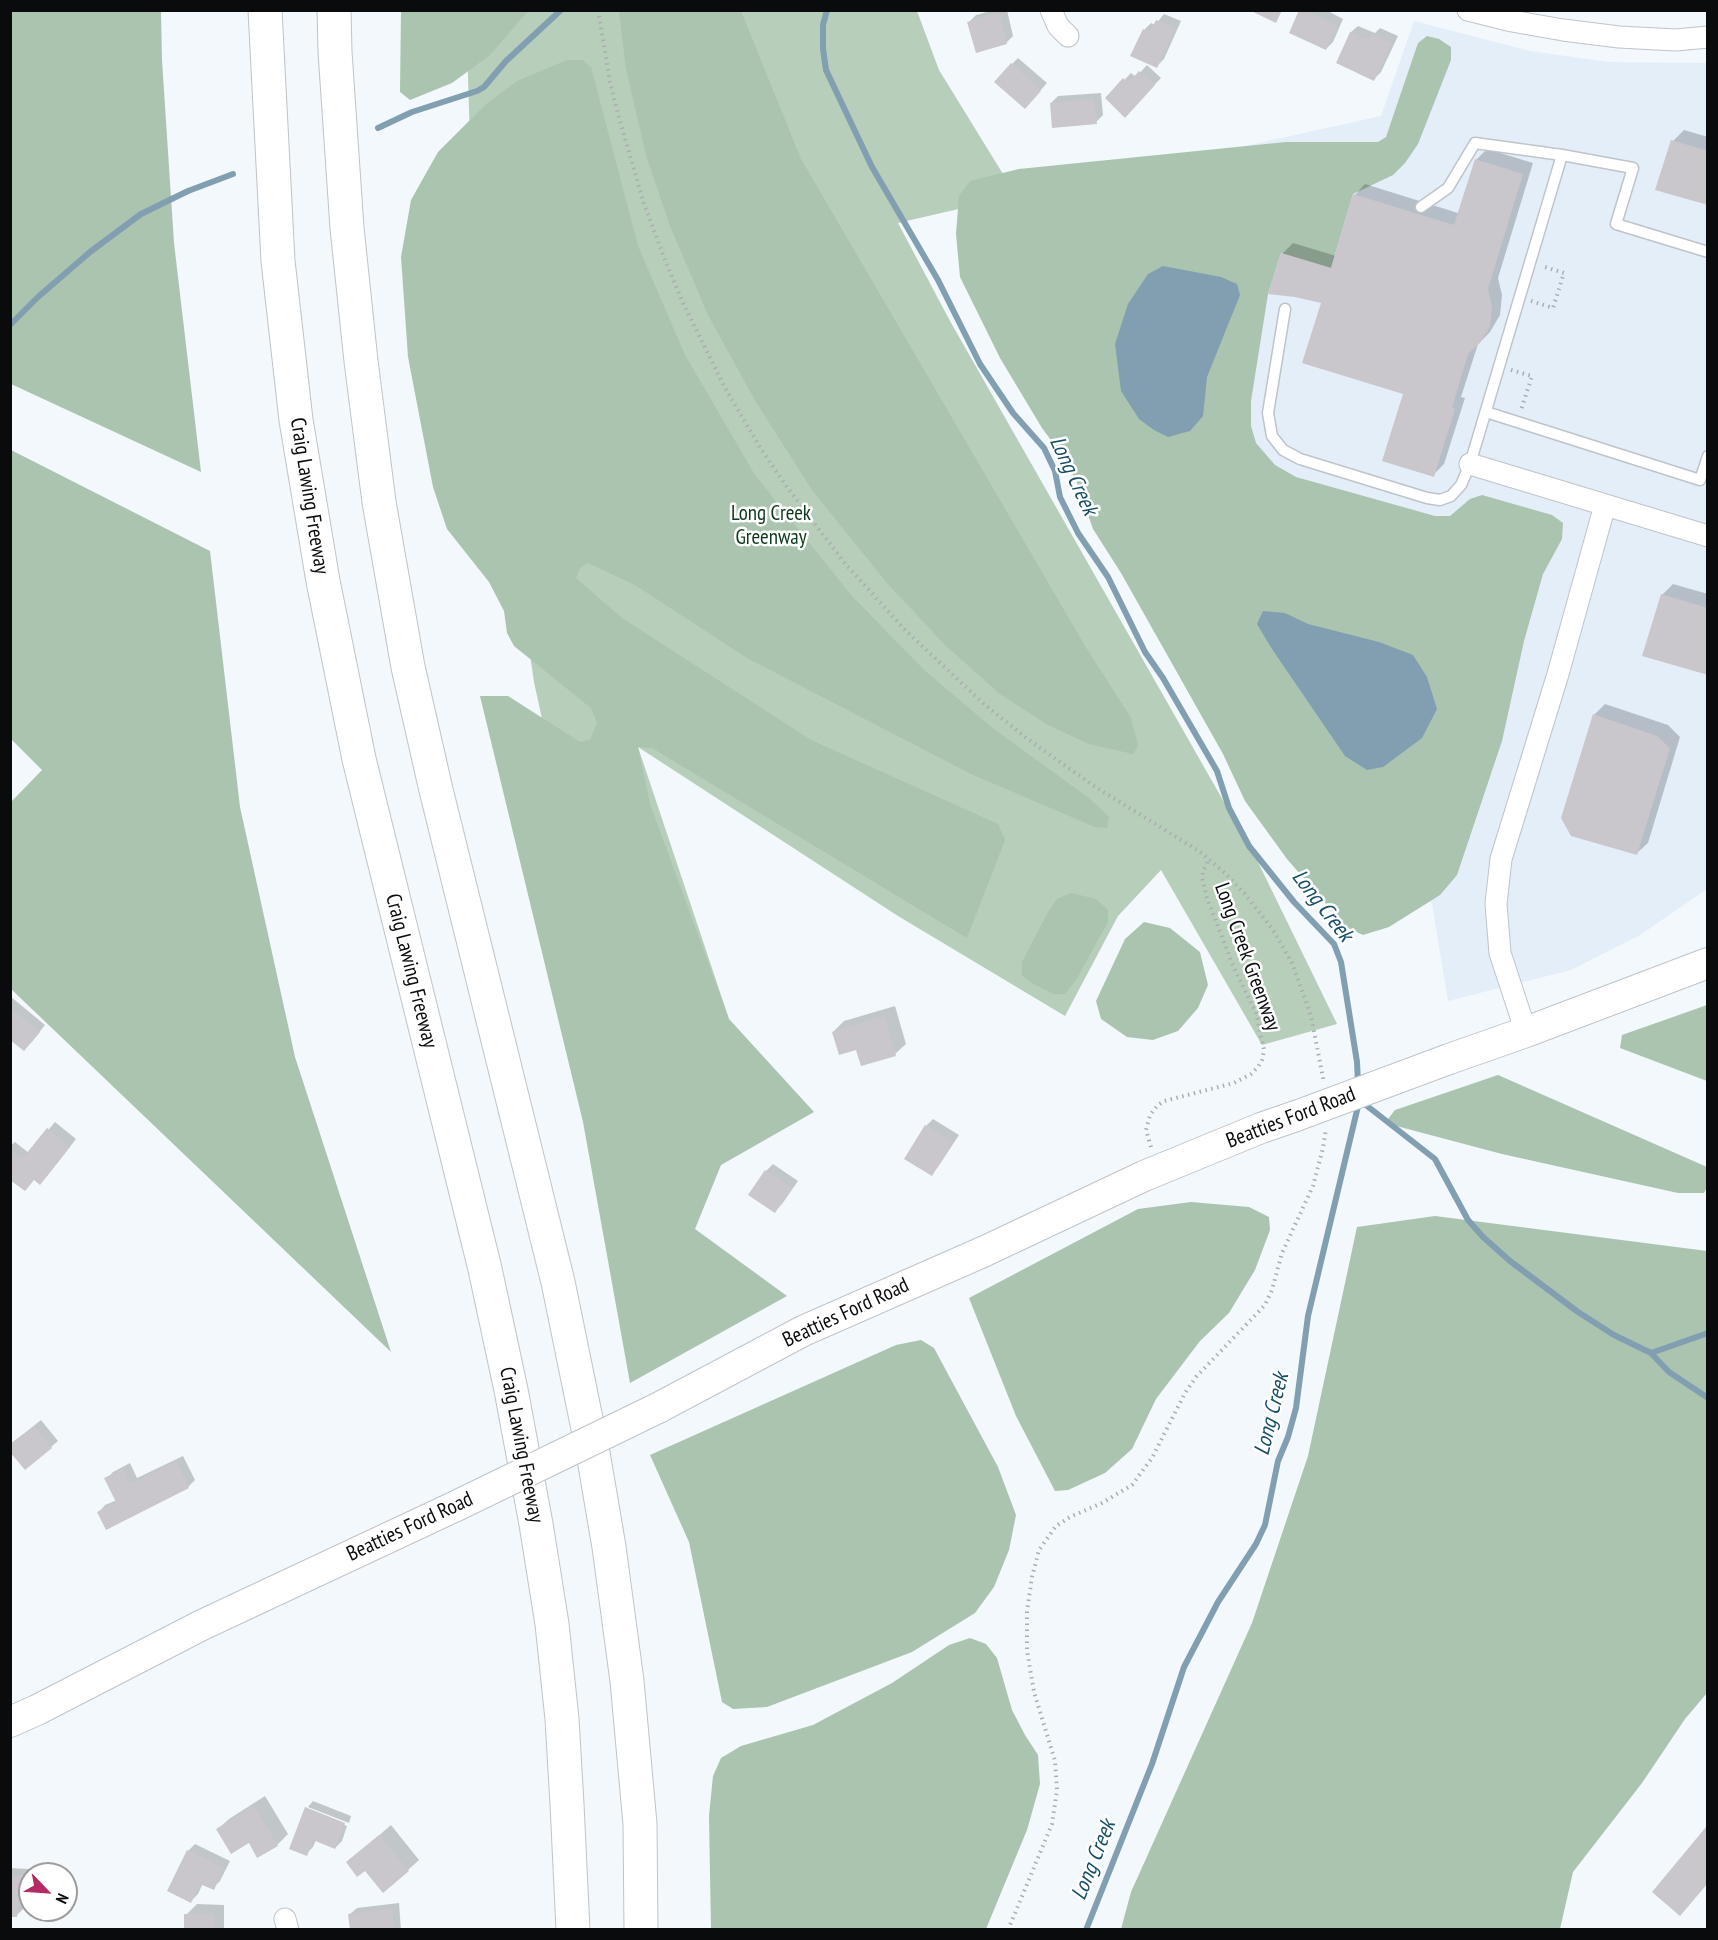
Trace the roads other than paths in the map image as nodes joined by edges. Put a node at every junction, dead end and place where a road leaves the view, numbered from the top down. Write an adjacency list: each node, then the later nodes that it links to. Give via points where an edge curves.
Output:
1 (265, 10): 19 (highway, Craig Lawing Freeway, via 279,261 298,432 322,580 359,759 485,1269 532,1501 552,1624 562,1719)
2 (334, 10): 20 (highway, via 347,228 379,502 408,667 558,1282 593,1453 627,1681 640,1824)
3 (1051, 10): 5 (street)
4 (1468, 10): 6 (street, via 1512,21 1619,37)
5 (1068, 36)
6 (1707, 37)
7 (1562, 155): 8 (lane, via 1475,143 1449,189); 9 (lane, via 1633,168 1617,224); 11 (lane)
8 (1421, 207)
9 (1707, 252)
10 (1286, 309): 13 (lane, via 1268,412 1272,436 1283,450 1300,459 1440,501 1461,485)
11 (1486, 412): 12 (lane, via 1700,480); 13 (lane)
12 (1707, 456)
13 (1470, 464): 14 (street)
14 (1605, 506): 15 (street); 17 (street, via 1501,859 1496,904 1500,953)
15 (1707, 536)
16 (1707, 963): 17 (main road, Beatties Ford Road)
17 (1526, 1032): 18 (main road, Beatties Ford Road, bridge, via 1261,1128 1111,1191 803,1331 658,1408 202,1625)
18 (10, 1722)
19 (573, 1929)
20 (641, 1929)

